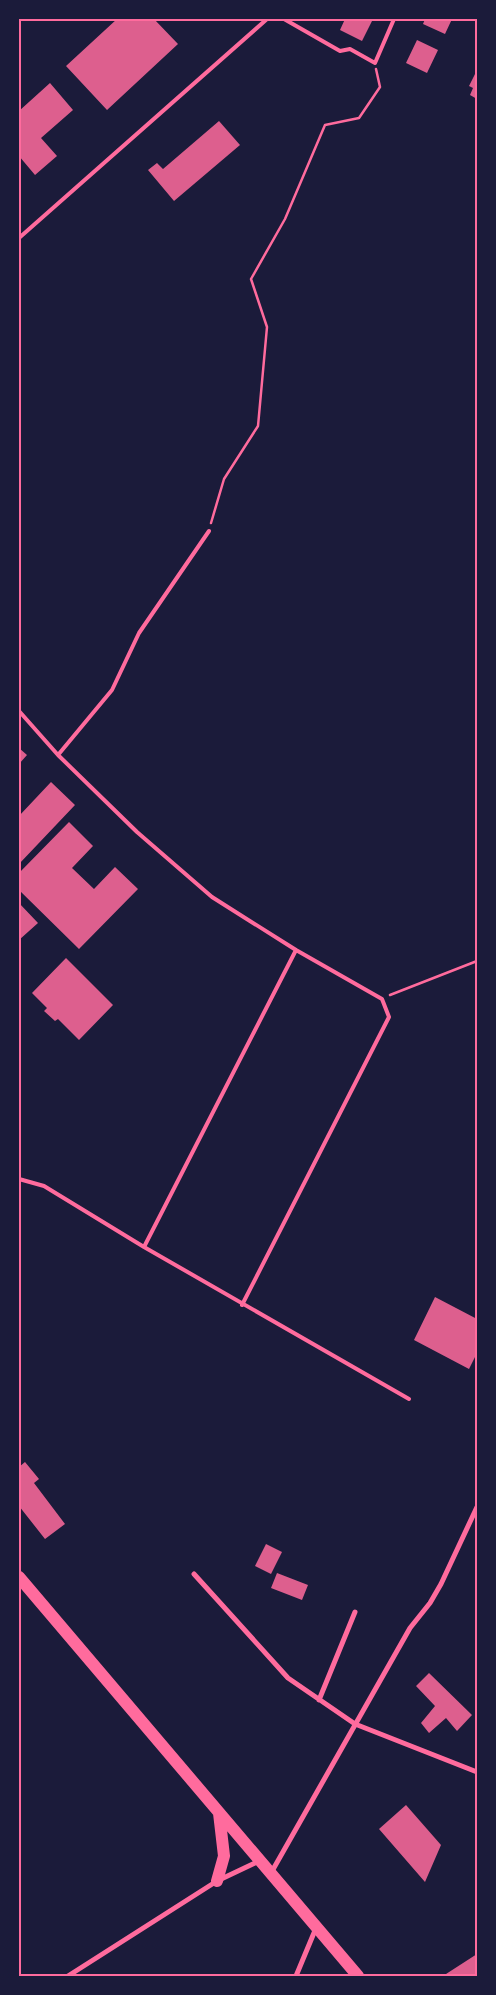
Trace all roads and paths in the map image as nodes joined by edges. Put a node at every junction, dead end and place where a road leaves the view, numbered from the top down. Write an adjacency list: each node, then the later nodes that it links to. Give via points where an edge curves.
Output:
1 (267, 19): 5 (lane)
2 (284, 19): 4 (lane, via 340,51 350,49)
3 (394, 19): 4 (lane)
4 (375, 63): 6 (path, via 380,88 359,118 325,125 285,219 251,279 267,327 258,426 224,478)
5 (19, 238)
6 (209, 531): 8 (lane, via 139,633 112,690)
7 (19, 711): 8 (lane)
8 (58, 755): 9 (lane, via 212,898)
9 (296, 950): 11 (lane); 13 (lane)
10 (477, 961): 11 (path)
11 (382, 998): 14 (lane, via 389,1017)
12 (19, 1179): 13 (lane, via 44,1186)
13 (144, 1247): 14 (lane)
14 (242, 1305): 15 (lane)
15 (408, 1399)
16 (477, 1507): 21 (street, via 441,1584 410,1628)
17 (194, 1574): 20 (street, via 288,1678)
18 (19, 1577): 23 (main road)
19 (355, 1612): 20 (street)
20 (319, 1700): 21 (street)
21 (355, 1724): 22 (street); 25 (street)
22 (477, 1772)
23 (218, 1811): 24 (main road); 26 (main road, via 224,1856)
24 (260, 1861): 25 (main road); 26 (street)
25 (270, 1873): 27 (main road)
26 (217, 1881): 28 (street)
27 (316, 1927): 29 (street); 30 (main road)
28 (68, 1976)
29 (296, 1976)
30 (358, 1976)

